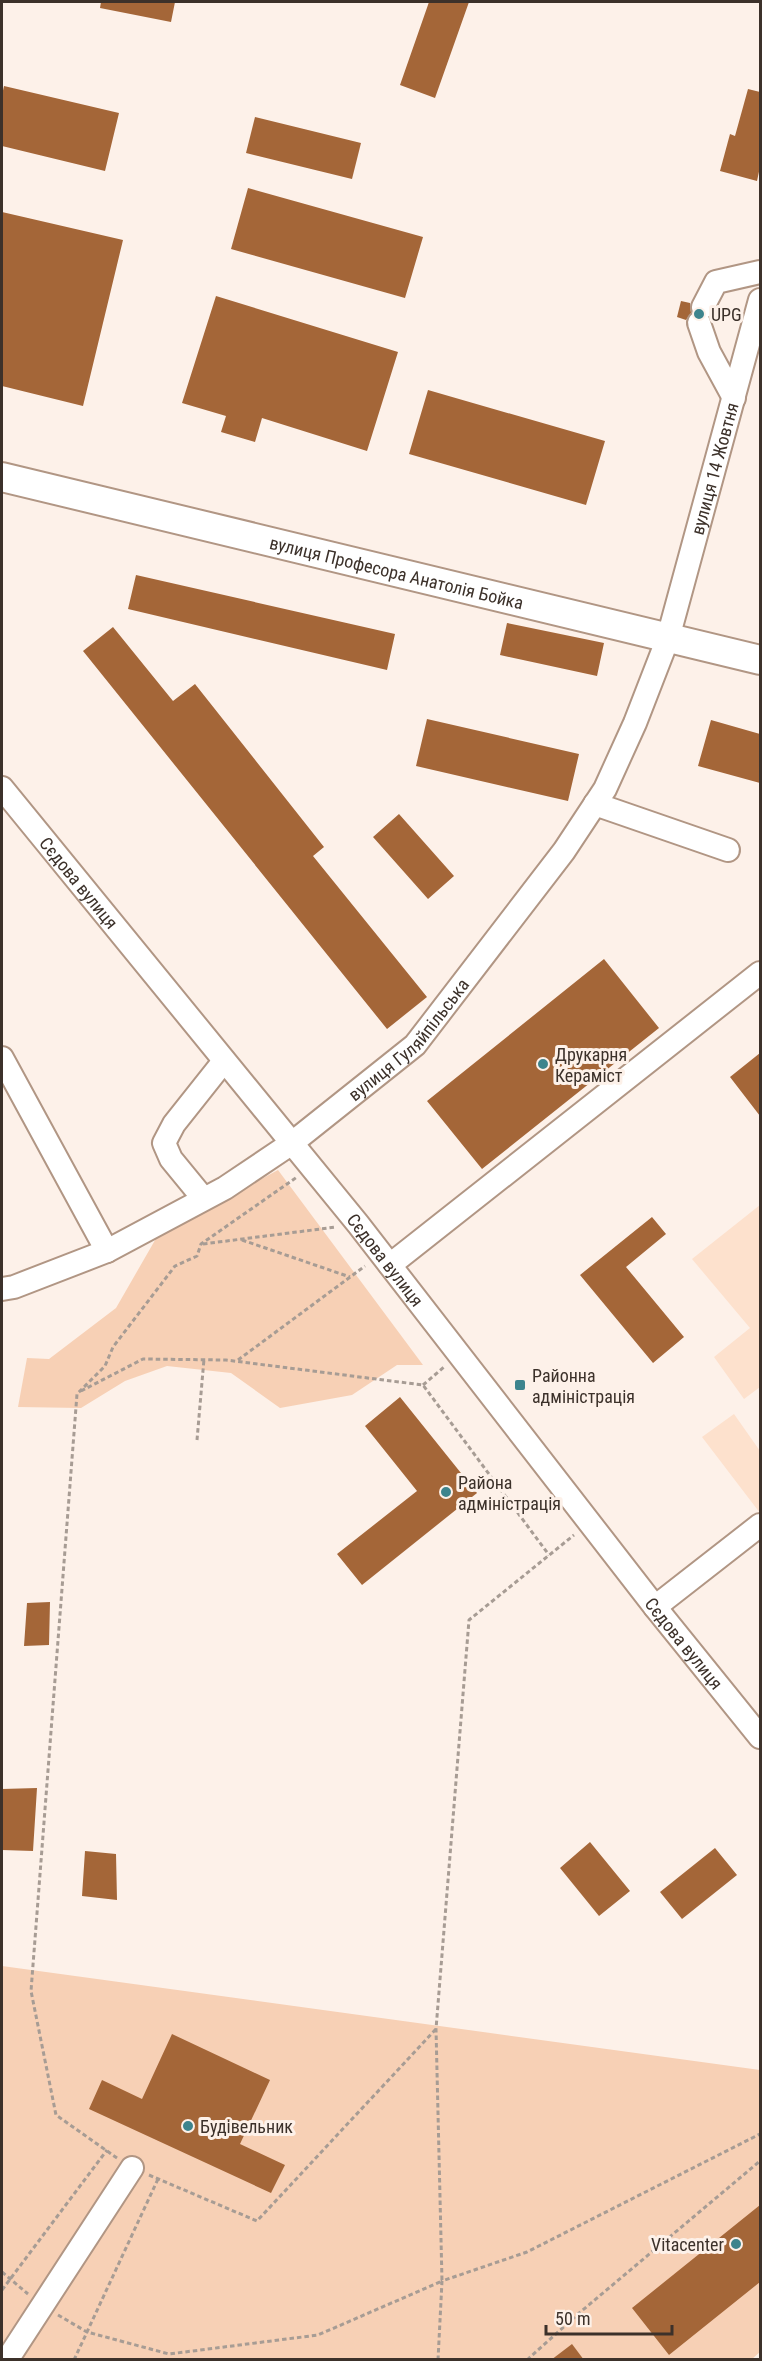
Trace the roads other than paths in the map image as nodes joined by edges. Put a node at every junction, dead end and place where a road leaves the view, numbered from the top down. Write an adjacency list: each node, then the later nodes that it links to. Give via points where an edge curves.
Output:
1 (760, 272): 3 (street, via 716,282 701,315 709,352)
2 (760, 300): 3 (street, вулиця 14 Жовтня)
3 (734, 398): 7 (street, вулиця 14 Жовтня)
4 (2, 477): 5 (main road, вулиця Професора Анатолія Бойка)
5 (33, 485): 6 (main road); 7 (main road, вулиця Професора Анатолія Бойка)
6 (2, 496)
7 (668, 638): 8 (main road, вулиця Професора Анатолія Бойка); 10 (street, вулиця Гуляйпільська, via 635,723)
8 (760, 660)
9 (2, 788): 14 (street, Сєдова вулиця)
10 (595, 804): 11 (street); 15 (street, вулиця Гуляйпільська, via 564,851 415,1045)
11 (728, 850)
12 (760, 973): 18 (street)
13 (2, 1058): 17 (street)
14 (224, 1061): 15 (street, Сєдова вулиця); 16 (street, via 164,1143 171,1159)
15 (292, 1143): 16 (street, вулиця Гуляйпільська, via 225,1188); 18 (street, Сєдова вулиця)
16 (203, 1198): 17 (street, вулиця Гуляйпільська)
17 (107, 1251): 19 (street, вулиця Гуляйпільська)
18 (386, 1259): 21 (street, Сєдова вулиця)
19 (2, 1289)
20 (760, 1525): 21 (street)
21 (655, 1607): 22 (street, Сєдова вулиця)
22 (760, 1737)
23 (132, 2168): 24 (street)
24 (7, 2360)

